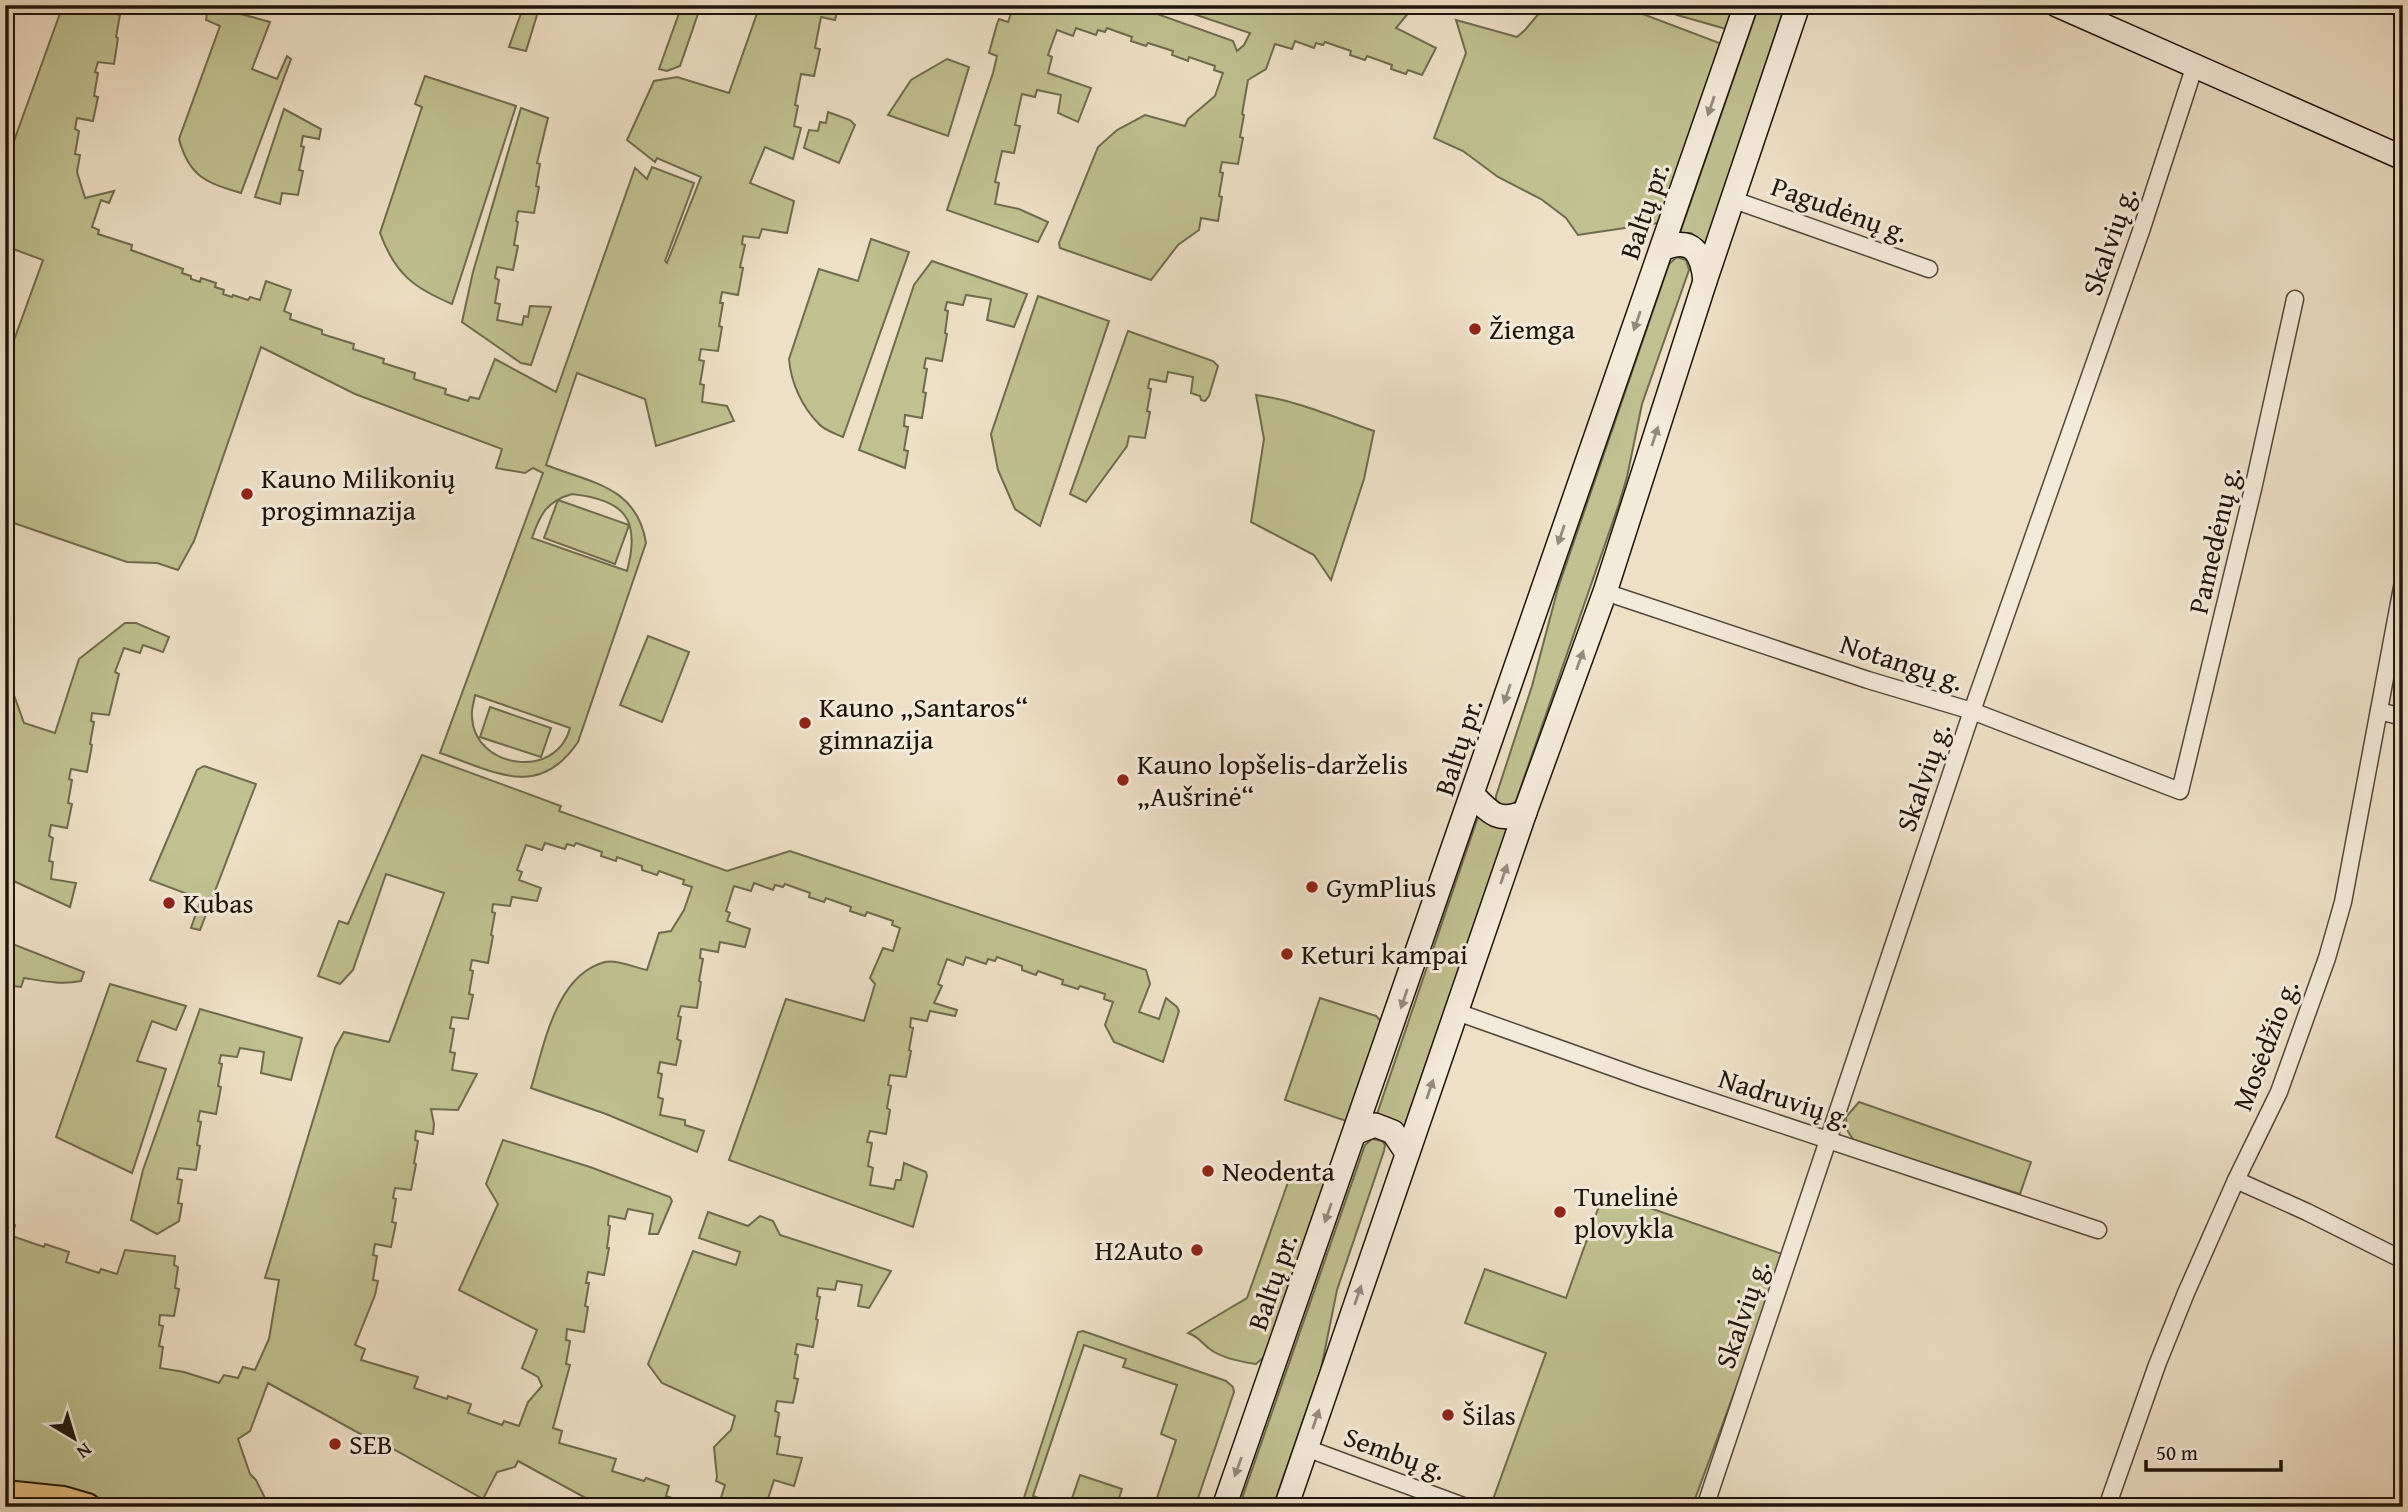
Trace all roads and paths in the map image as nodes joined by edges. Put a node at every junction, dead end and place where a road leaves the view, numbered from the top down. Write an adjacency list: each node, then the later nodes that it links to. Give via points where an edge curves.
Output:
1 (1746, 5): 7 (main road, Baltų pr., one-way to 7)
2 (1798, 5): 6 (main road)
3 (2057, 5): 4 (main road)
4 (2195, 65): 5 (main road); 13 (street, Skalvių g.)
5 (2403, 158)
6 (1734, 200): 8 (street, Pagudėnų g.); 9 (main road)
7 (1662, 249): 9 (main road, via 1673,244 1692,247 1703,263); 17 (main road, Baltų pr., one-way to 17)
8 (1929, 269)
9 (1705, 281): 12 (main road, one-way to 9)
10 (2295, 299): 16 (street, Pamedėnų g.)
11 (2403, 582): 14 (street, Mosėdžio g.)
12 (1605, 592): 13 (street, Notangų g.); 18 (main road, one-way to 12)
13 (1972, 711): 16 (street, Notangų g.); 21 (street, Skalvių g.)
14 (2379, 711): 15 (street); 23 (street, Mosėdžio g., via 2328,958 2279,1092)
15 (2403, 717)
16 (2180, 792)
17 (1473, 795): 18 (main road, via 1503,818); 20 (main road, Baltų pr., one-way to 20)
18 (1525, 812): 19 (main road, one-way to 18)
19 (1457, 1012): 21 (street, Nadruvių g.); 22 (main road, one-way to 19)
20 (1357, 1132): 22 (main road, via 1375,1125 1393,1132); 29 (main road, Baltų pr., one-way to 29)
21 (1829, 1140): 24 (street, Nadruvių g.); 32 (street, Skalvių g.)
22 (1407, 1153): 26 (main road, one-way to 22)
23 (2236, 1180): 25 (street); 33 (street, Mosėdžio g., via 2172,1329)
24 (2098, 1230)
25 (2403, 1260)
26 (1306, 1448): 30 (main road); 31 (street, Sembų g.)
27 (5, 1494): 28 (main road)
28 (87, 1507)
29 (1224, 1507)
30 (1286, 1507)
31 (1466, 1507)
32 (1705, 1507)
33 (2107, 1507)

